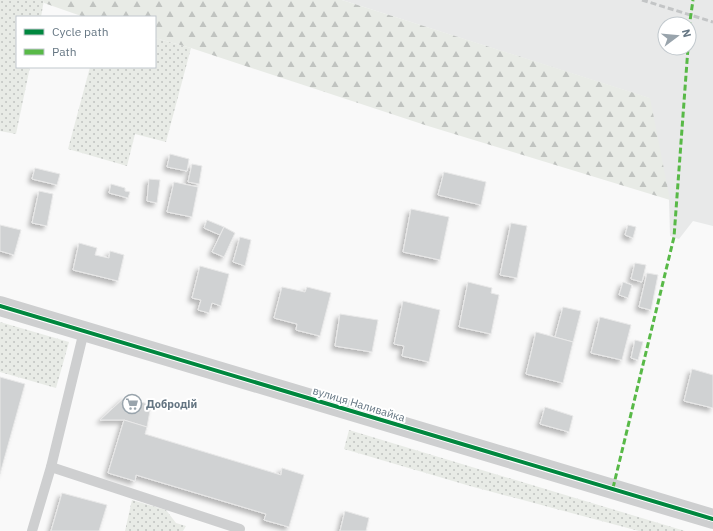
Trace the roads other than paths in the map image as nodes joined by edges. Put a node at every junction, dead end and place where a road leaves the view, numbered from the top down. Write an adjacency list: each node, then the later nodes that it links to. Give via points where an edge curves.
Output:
1 (0, 306): 2 (street, вулиця Наливайка)
2 (84, 331): 3 (lane); 4 (street, вулиця Наливайка)
3 (51, 467): 5 (lane); 6 (lane, via 240,529)
4 (713, 518)
5 (32, 531)
6 (239, 531)

